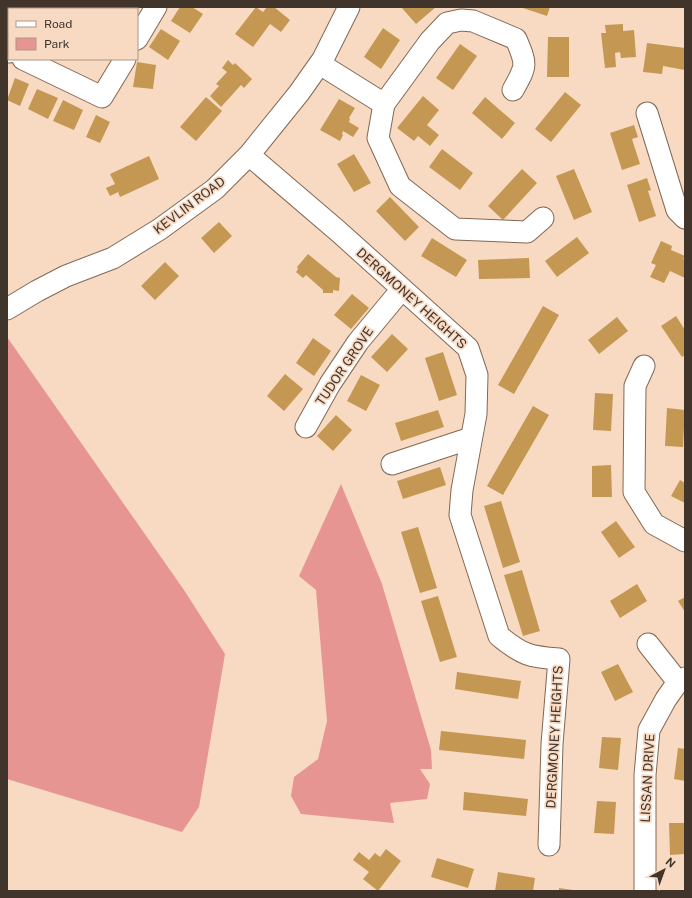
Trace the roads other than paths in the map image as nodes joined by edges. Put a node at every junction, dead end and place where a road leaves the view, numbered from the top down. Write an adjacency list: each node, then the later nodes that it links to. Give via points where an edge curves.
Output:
1 (8, 7): 4 (street)
2 (156, 7): 5 (street)
3 (349, 7): 8 (street, KEVLIN ROAD)
4 (7, 13)
5 (138, 37)
6 (25, 60): 7 (street, via 102,97)
7 (124, 60)
8 (320, 64): 10 (street); 12 (street, KEVLIN ROAD)
9 (513, 90): 10 (street, via 524,71 525,60 516,39 473,21 461,20 447,23 434,37)
10 (384, 104): 13 (street, via 378,138 400,186 455,229 526,232)
11 (647, 113): 14 (street, via 676,210)
12 (249, 155): 15 (street, DERGMONEY HEIGHTS); 16 (street, KEVLIN ROAD, via 215,189 160,229 113,258 66,276)
13 (543, 218)
14 (685, 218)
15 (402, 289): 18 (street, TUDOR GROVE, via 358,342); 19 (street, DERGMONEY HEIGHTS, via 468,348 477,375 476,414)
16 (7, 309)
17 (644, 366): 21 (street, via 635,386 634,492 654,524)
18 (306, 427)
19 (471, 438): 20 (street); 24 (street, DERGMONEY HEIGHTS, via 460,515 500,636 515,650 533,657 559,659)
20 (392, 464)
21 (685, 541)
22 (648, 644): 23 (street)
23 (682, 680): 25 (street, LISSAN DRIVE, via 666,699 649,730 645,775)
24 (548, 845)
25 (645, 891)

